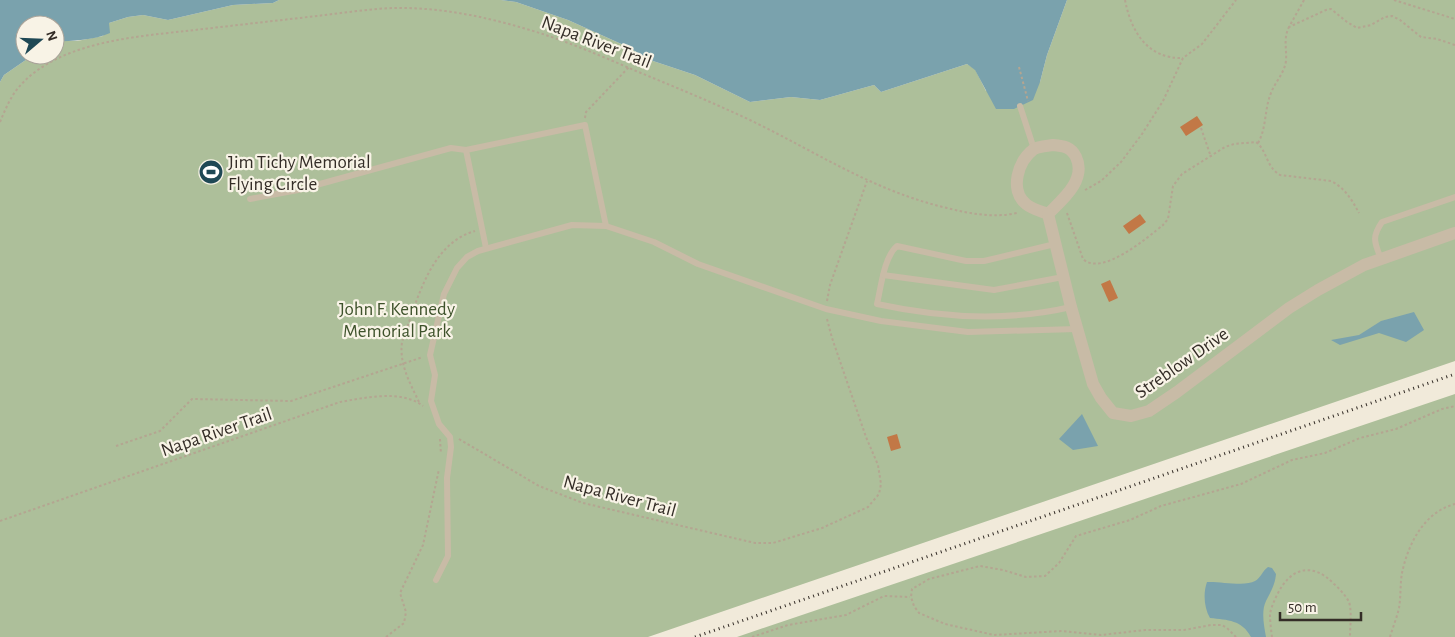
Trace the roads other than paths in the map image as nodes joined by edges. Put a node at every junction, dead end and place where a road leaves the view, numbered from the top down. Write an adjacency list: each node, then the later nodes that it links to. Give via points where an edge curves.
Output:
1 (1020, 106): 2 (lane)
2 (1034, 149): 6 (street, via 1019,170 1019,194 1034,209); 6 (street, via 1064,146 1073,151 1078,161 1074,186)
3 (466, 150): 5 (lane, via 451,148 298,190); 7 (lane, via 585,125); 10 (lane)
4 (1455, 197): 11 (lane, via 1382,222 1375,232 1374,243)
5 (250, 199)
6 (1048, 214): 9 (street, Streblow Drive)
7 (606, 226): 10 (lane, via 572,225); 15 (lane, via 654,242 698,264 826,309 881,321 968,332)
8 (1455, 233): 11 (street, Streblow Drive)
9 (1055, 244): 12 (lane, via 984,261 897,246 892,251); 13 (street, Streblow Drive)
10 (486, 248): 16 (lane, via 467,257 453,276 444,294 430,355 435,375 431,401 452,447 447,478 448,556)
11 (1381, 259): 15 (street, Streblow Drive, via 1345,275 1288,308 1177,392 1139,415 1113,413 1107,407 1093,384)
12 (884, 275): 13 (lane, via 994,290); 14 (lane, via 877,304 901,310 1000,318)
13 (1064, 276): 14 (street, Streblow Drive)
14 (1071, 307): 15 (street, Streblow Drive)
15 (1077, 329)
16 (436, 580)

